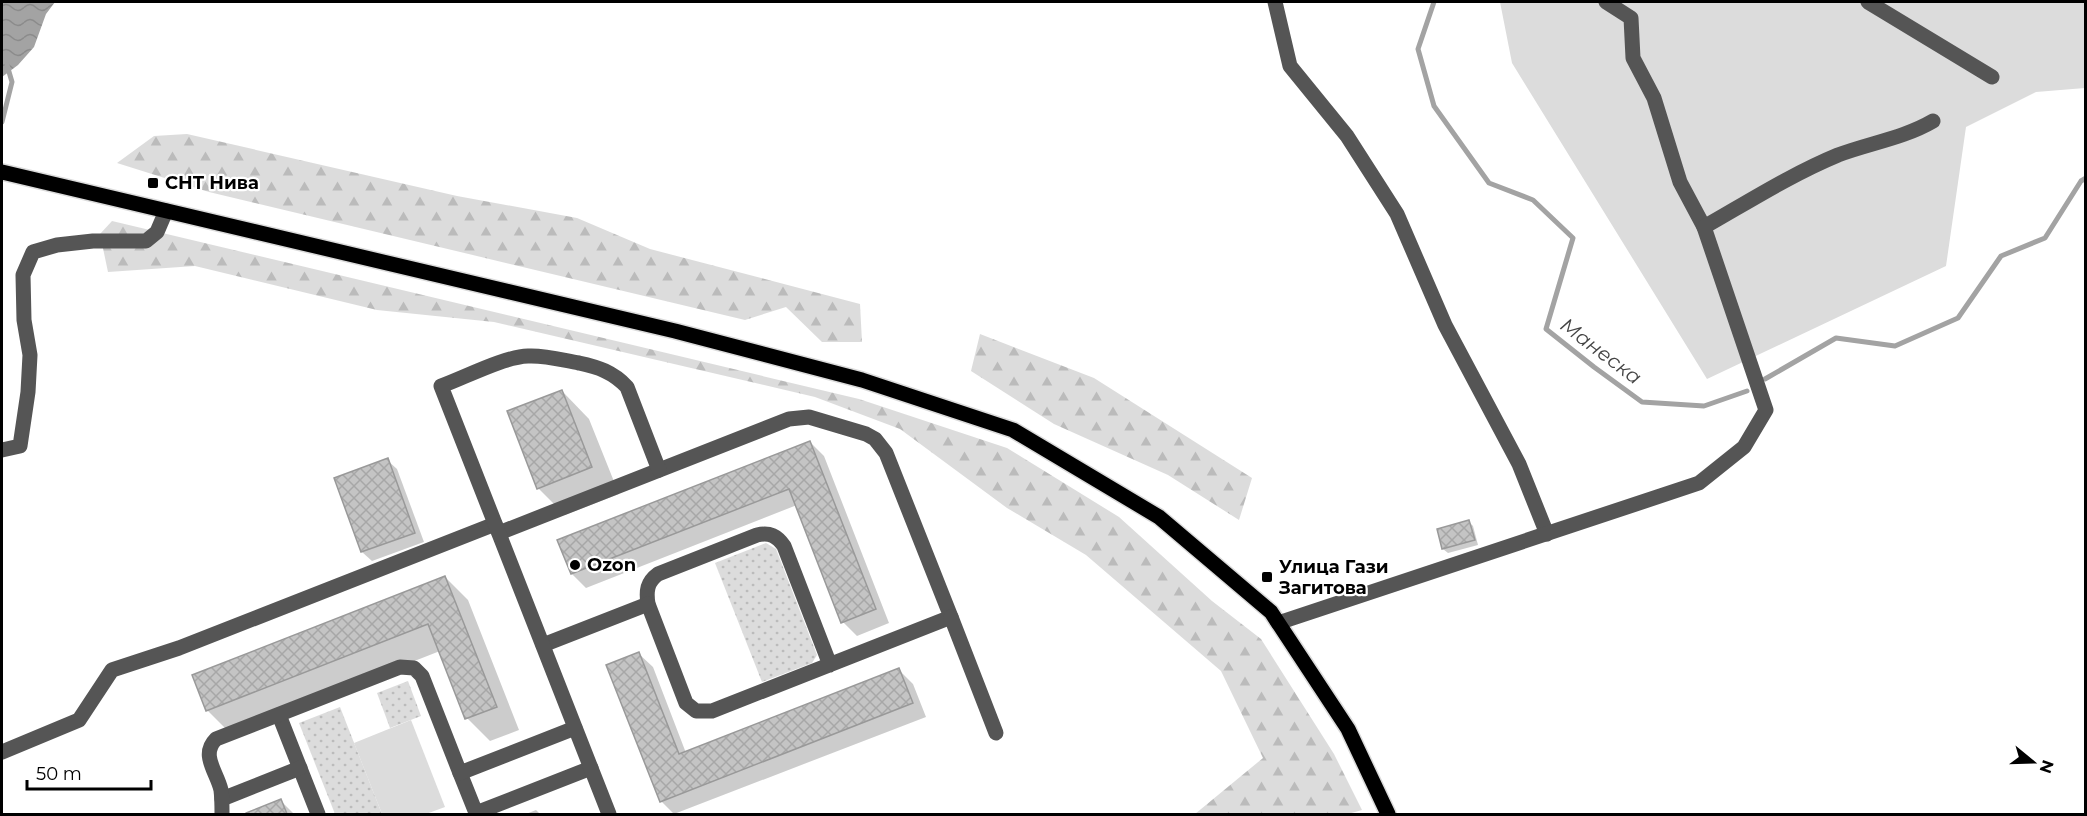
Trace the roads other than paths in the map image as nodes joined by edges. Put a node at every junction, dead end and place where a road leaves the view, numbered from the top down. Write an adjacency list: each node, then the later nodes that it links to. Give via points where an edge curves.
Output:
1 (1275, 2): 12 (street, via 1290,66 1347,136 1397,214 1445,326 1519,464)
2 (1606, 2): 8 (street, via 1631,18 1632,57 1654,98 1680,182)
3 (1868, 2): 4 (street)
4 (1992, 77)
5 (1933, 121): 8 (street, via 1916,131 1838,155)
6 (2, 172): 7 (main road)
7 (166, 211): 9 (street, via 157,232 146,241 93,241 33,252 23,275 30,355 20,446); 15 (main road, via 675,331 862,380 1013,430 1159,517 1271,612)
8 (1704, 227): 12 (street, via 1766,410 1744,447 1700,483)
9 (2, 450)
10 (659, 470): 11 (street); 11 (street, via 627,387 612,373 539,356 507,360 441,386); 14 (street, via 800,417 866,434 886,453)
11 (497, 528): 16 (street); 21 (street, via 112,670 79,720)
12 (1547, 534): 15 (street)
13 (648, 604): 16 (street); 17 (street, via 686,703 696,711 712,711); 17 (street, via 646,592 658,574 757,535 774,535 784,546)
14 (951, 617): 17 (street); 20 (street)
15 (1278, 623): 29 (main road, via 1348,729)
16 (543, 645): 19 (street)
17 (830, 665)
18 (279, 715): 22 (street); 24 (street, via 400,667 414,668 422,676); 25 (street, via 216,740 210,747 208,757 220,788)
19 (575, 728): 23 (street); 24 (street)
20 (996, 733)
21 (2, 752)
22 (300, 768): 25 (street); 26 (street)
23 (591, 768): 27 (street); 28 (street)
24 (460, 773): 27 (street)
25 (222, 807)
26 (318, 814)
27 (474, 814)
28 (609, 814)
29 (1388, 814)

